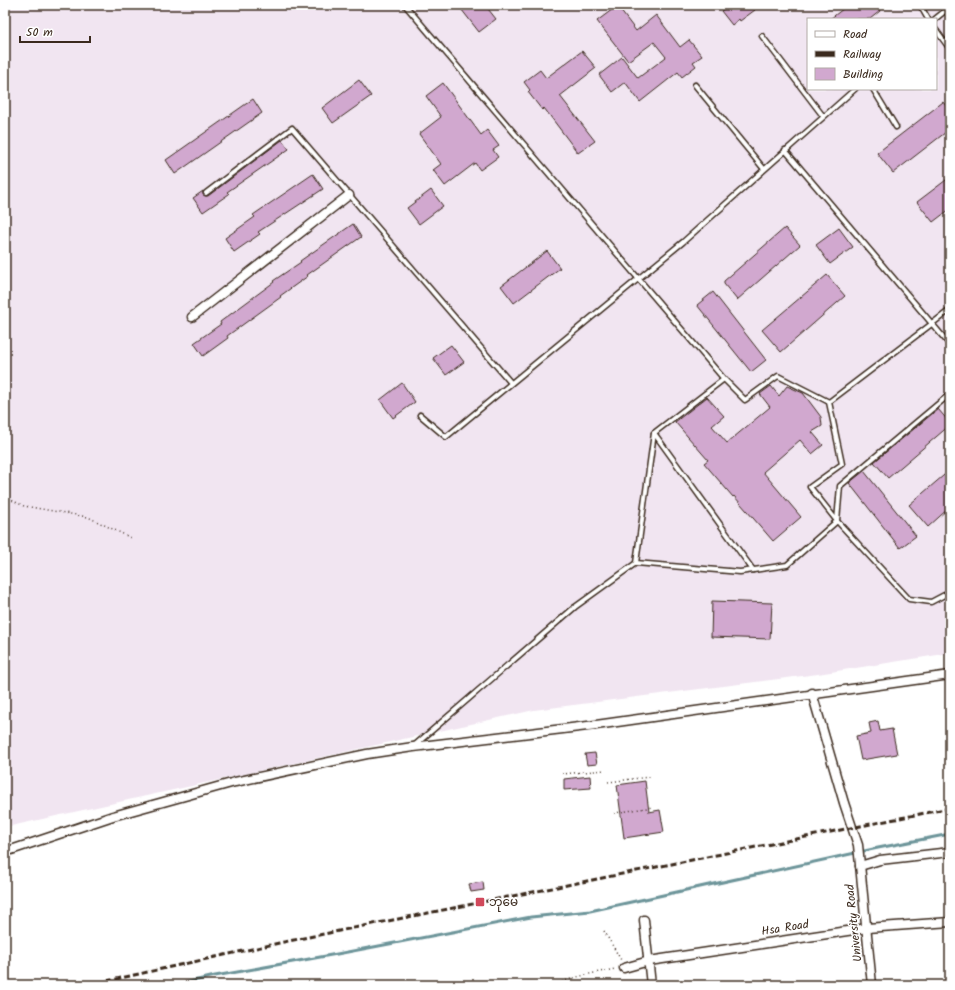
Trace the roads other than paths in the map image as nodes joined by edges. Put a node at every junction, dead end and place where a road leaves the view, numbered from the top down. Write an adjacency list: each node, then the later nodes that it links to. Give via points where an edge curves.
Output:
1 (405, 5): 18 (lane)
2 (920, 5): 4 (lane)
3 (950, 7): 5 (lane)
4 (927, 18)
5 (936, 18)
6 (937, 31): 8 (lane)
7 (762, 36): 12 (lane)
8 (950, 49)
9 (695, 85): 15 (lane)
10 (854, 90): 12 (lane)
11 (874, 90): 13 (lane)
12 (823, 116): 14 (lane)
13 (896, 126)
14 (785, 150): 15 (lane); 21 (lane)
15 (764, 168): 18 (lane)
16 (206, 193): 17 (lane, via 292,128)
17 (349, 195): 20 (street); 24 (lane)
18 (638, 279): 23 (lane); 24 (lane)
19 (950, 310): 21 (lane)
20 (192, 316)
21 (933, 324): 22 (lane); 26 (lane)
22 (950, 345)
23 (724, 379): 26 (lane, via 745,400 778,376); 28 (lane)
24 (511, 383): 27 (lane, via 446,436)
25 (950, 394): 29 (lane, via 840,486)
26 (829, 402): 29 (lane, via 842,464 810,487)
27 (420, 414)
28 (654, 433): 30 (lane); 31 (lane)
29 (837, 521): 31 (lane, via 787,566); 32 (lane, via 909,599 931,602)
30 (636, 563): 31 (lane, via 740,572); 35 (lane, via 575,608)
31 (753, 570)
32 (950, 592)
33 (950, 675): 34 (street)
34 (812, 693): 35 (street, via 596,725); 38 (street, University Road, via 858,846)
35 (413, 747): 36 (street, via 367,754 235,782 113,816)
36 (5, 852)
37 (950, 852): 38 (street)
38 (860, 862): 41 (street, University Road)
39 (644, 920): 42 (street)
40 (950, 922): 41 (street, Hsa Road)
41 (867, 928): 42 (street, Hsa Road); 45 (street, University Road)
42 (649, 961): 43 (street, Hsa Road); 44 (street)
43 (624, 968)
44 (652, 985)
45 (872, 985)

